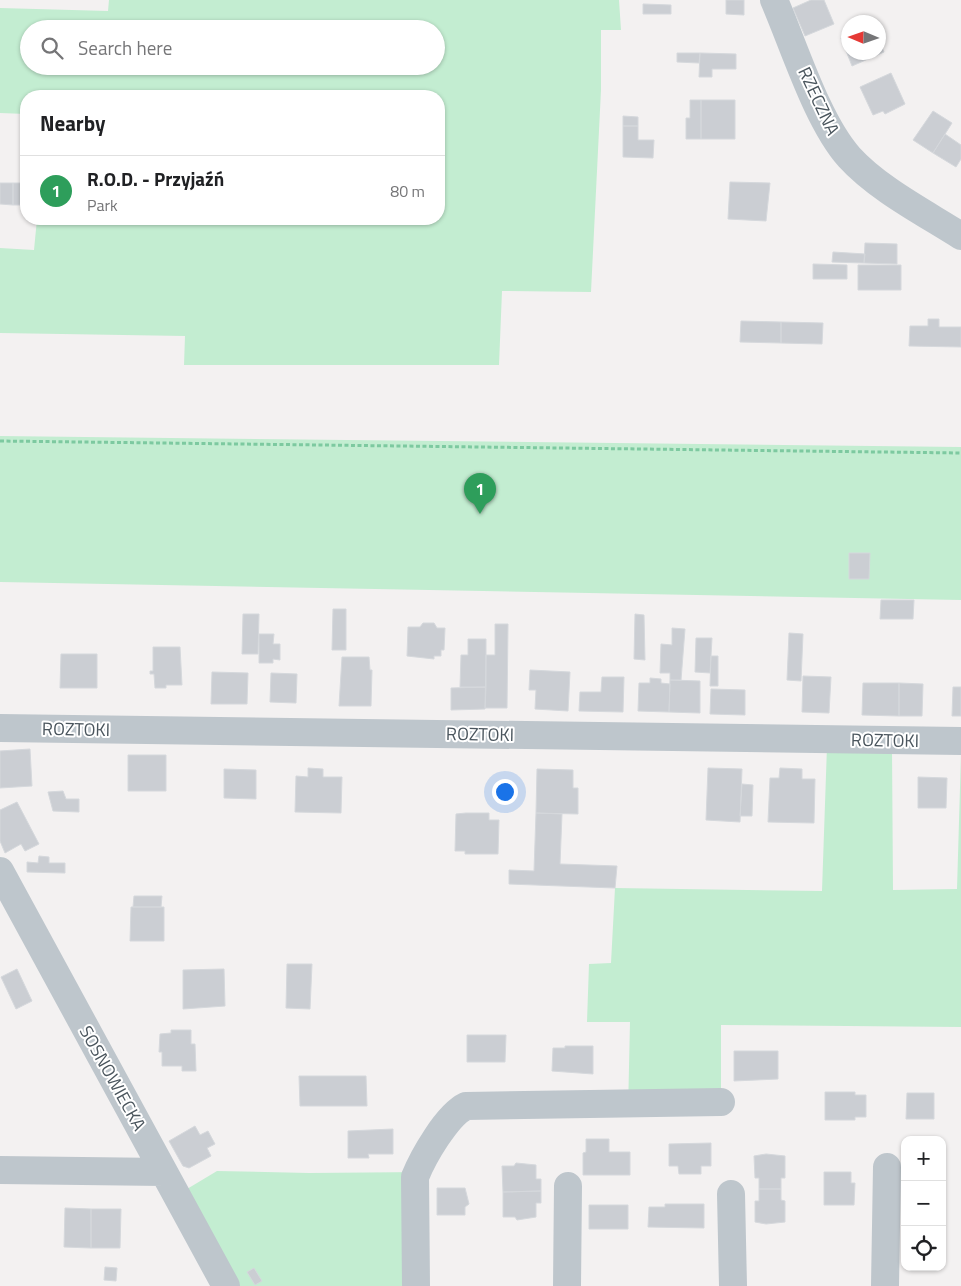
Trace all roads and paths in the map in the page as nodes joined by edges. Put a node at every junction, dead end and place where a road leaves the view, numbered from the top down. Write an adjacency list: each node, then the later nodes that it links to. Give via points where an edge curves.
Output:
1 (774, 0): 2 (street, RZECZNA, via 826,122 846,153 870,177)
2 (961, 236)
3 (0, 441): 4 (path)
4 (961, 454)
5 (0, 728): 6 (street, ROZTOKI)
6 (961, 741)
7 (0, 871): 11 (street, SOSNOWIECKA)
8 (721, 1102): 15 (street, via 466,1106 460,1109 439,1135 415,1177)
9 (887, 1167): 18 (street)
10 (0, 1170): 11 (street)
11 (164, 1172): 14 (street, SOSNOWIECKA)
12 (568, 1186): 16 (street)
13 (731, 1194): 17 (street)
14 (226, 1286)
15 (416, 1286)
16 (567, 1286)
17 (733, 1286)
18 (885, 1286)

